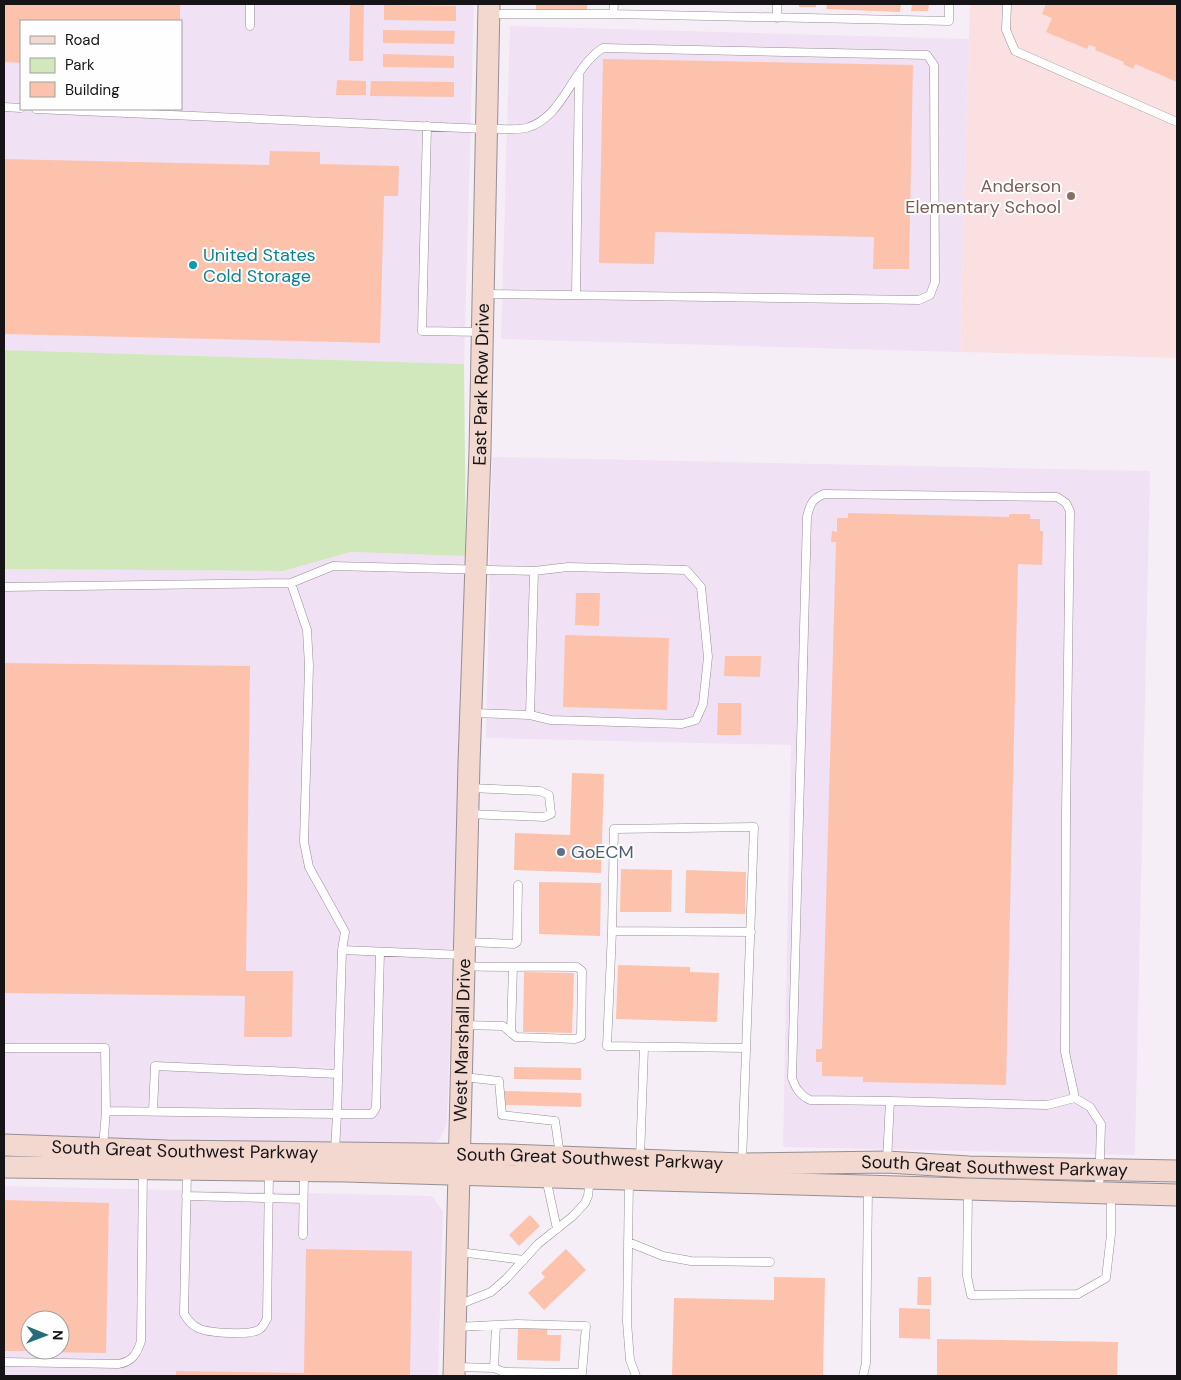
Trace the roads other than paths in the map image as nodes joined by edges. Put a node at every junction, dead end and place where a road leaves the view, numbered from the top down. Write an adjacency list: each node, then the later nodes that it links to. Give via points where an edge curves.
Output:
1 (250, 4): 9 (lane)
2 (614, 4): 7 (lane)
3 (777, 4): 8 (lane)
4 (949, 4): 8 (lane, via 949,21)
5 (1007, 4): 14 (lane, via 1006,30 1015,51)
6 (489, 9): 7 (lane); 16 (main road, East Park Row Drive)
7 (613, 14): 8 (lane)
8 (777, 18)
9 (250, 26)
10 (579, 73): 16 (lane, via 548,118 525,128); 18 (lane); 18 (lane, via 590,56 603,48 928,55 934,65 935,282 930,295 920,300)
11 (4, 107): 12 (lane)
12 (20, 108)
13 (59, 110): 15 (lane)
14 (1177, 122)
15 (427, 126): 16 (lane); 19 (lane, via 422,331)
16 (486, 128): 17 (main road, East Park Row Drive)
17 (483, 294): 18 (lane); 19 (main road, East Park Row Drive)
18 (576, 295)
19 (482, 332): 20 (main road, East Park Row Drive)
20 (476, 569): 21 (lane); 22 (lane, via 334,566); 24 (main road, East Park Row Drive)
21 (534, 571): 25 (lane); 25 (lane, via 568,567 686,570 701,587 708,657 703,704 696,720 682,724 552,720)
22 (292, 583): 23 (lane); 32 (lane, via 308,630 304,842 310,867 346,932)
23 (4, 587)
24 (471, 713): 25 (lane); 26 (main road, East Park Row Drive)
25 (530, 715)
26 (469, 763): 27 (main road, West Marshall Drive)
27 (468, 788): 28 (main road, West Marshall Drive); 28 (lane, via 540,791 549,795 551,814 544,817)
28 (468, 814): 34 (main road, West Marshall Drive)
29 (518, 885): 34 (lane, via 516,942)
30 (612, 931): 31 (lane); 31 (lane, via 614,829 754,827); 39 (lane, via 607,1046)
31 (751, 932): 40 (lane)
32 (342, 950): 33 (lane); 41 (lane)
33 (380, 952): 34 (lane, via 438,956); 47 (lane, via 376,1108 372,1114)
34 (464, 954): 35 (lane); 36 (main road, West Marshall Drive)
35 (513, 967): 37 (lane); 37 (lane, via 577,967 582,970 581,1037 516,1037)
36 (463, 1025): 37 (lane, via 503,1026); 42 (main road, West Marshall Drive)
37 (511, 1033)
38 (4, 1048): 45 (lane, via 105,1048)
39 (644, 1048): 40 (lane); 52 (lane)
40 (744, 1048): 63 (lane)
41 (338, 1074): 46 (lane, via 156,1066); 47 (lane)
42 (461, 1076): 50 (lane, via 500,1081 502,1115 555,1121); 54 (main road, West Marshall Drive)
43 (1075, 1098): 44 (lane, via 1047,1105); 44 (lane, via 1065,1052 1070,510 1057,497 824,494 810,504 807,517 792,1078 795,1088 810,1100); 58 (lane, via 1090,1107 1101,1124)
44 (890, 1101): 53 (lane)
45 (106, 1111): 46 (lane); 51 (lane)
46 (153, 1111): 47 (lane)
47 (337, 1114): 49 (lane)
48 (4, 1145): 51 (main road, South Great Southwest Parkway)
49 (335, 1153): 51 (main road, South Great Southwest Parkway); 54 (main road, South Great Southwest Parkway)
50 (560, 1157): 52 (main road, South Great Southwest Parkway); 54 (main road, South Great Southwest Parkway)
51 (102, 1159): 55 (main road, South Great Southwest Parkway); 57 (main road, South Great Southwest Parkway)
52 (640, 1160): 63 (main road, South Great Southwest Parkway)
53 (887, 1162): 56 (main road, South Great Southwest Parkway); 63 (main road, South Great Southwest Parkway)
54 (459, 1164): 61 (main road, South Great Southwest Parkway); 64 (main road, South Great Southwest Parkway); 77 (main road, West Marshall Drive)
55 (4, 1167)
56 (970, 1168): 58 (main road, South Great Southwest Parkway); 68 (main road)
57 (142, 1169): 59 (main road, South Great Southwest Parkway); 82 (lane, via 141,1341 133,1358 118,1364)
58 (1100, 1169): 62 (main road, South Great Southwest Parkway); 69 (lane)
59 (187, 1170): 60 (main road, South Great Southwest Parkway); 71 (lane)
60 (269, 1171): 61 (main road, South Great Southwest Parkway); 72 (lane)
61 (304, 1171): 73 (lane)
62 (1177, 1171)
63 (742, 1173): 66 (main road, South Great Southwest Parkway); 67 (main road, South Great Southwest Parkway)
64 (546, 1176): 65 (main road, South Great Southwest Parkway); 74 (lane)
65 (590, 1178): 66 (main road, South Great Southwest Parkway); 74 (lane, via 585,1203)
66 (629, 1179): 76 (lane)
67 (868, 1186): 68 (main road, South Great Southwest Parkway); 86 (lane, via 866,1363)
68 (968, 1189): 69 (main road, South Great Southwest Parkway); 69 (lane, via 967,1276 971,1295 1078,1294 1106,1278 1111,1234)
69 (1105, 1194): 70 (main road, South Great Southwest Parkway)
70 (1177, 1195)
71 (186, 1196): 72 (lane); 72 (lane, via 184,1314 199,1329 213,1332 254,1332 262,1328 267,1319)
72 (269, 1198): 73 (lane)
73 (303, 1199): 75 (lane)
74 (557, 1229): 78 (lane)
75 (303, 1235)
76 (628, 1242): 79 (lane, via 663,1256 691,1261); 85 (lane, via 627,1322 630,1360)
77 (457, 1251): 78 (lane); 80 (main road, West Marshall Drive)
78 (524, 1260): 80 (lane, via 491,1292)
79 (770, 1262)
80 (456, 1316): 81 (lane); 84 (main road, West Marshall Drive)
81 (496, 1326): 83 (lane); 83 (lane, via 586,1326 582,1373 504,1372)
82 (4, 1362)
83 (494, 1368): 84 (lane)
84 (454, 1372)
85 (636, 1376)
86 (863, 1376)

